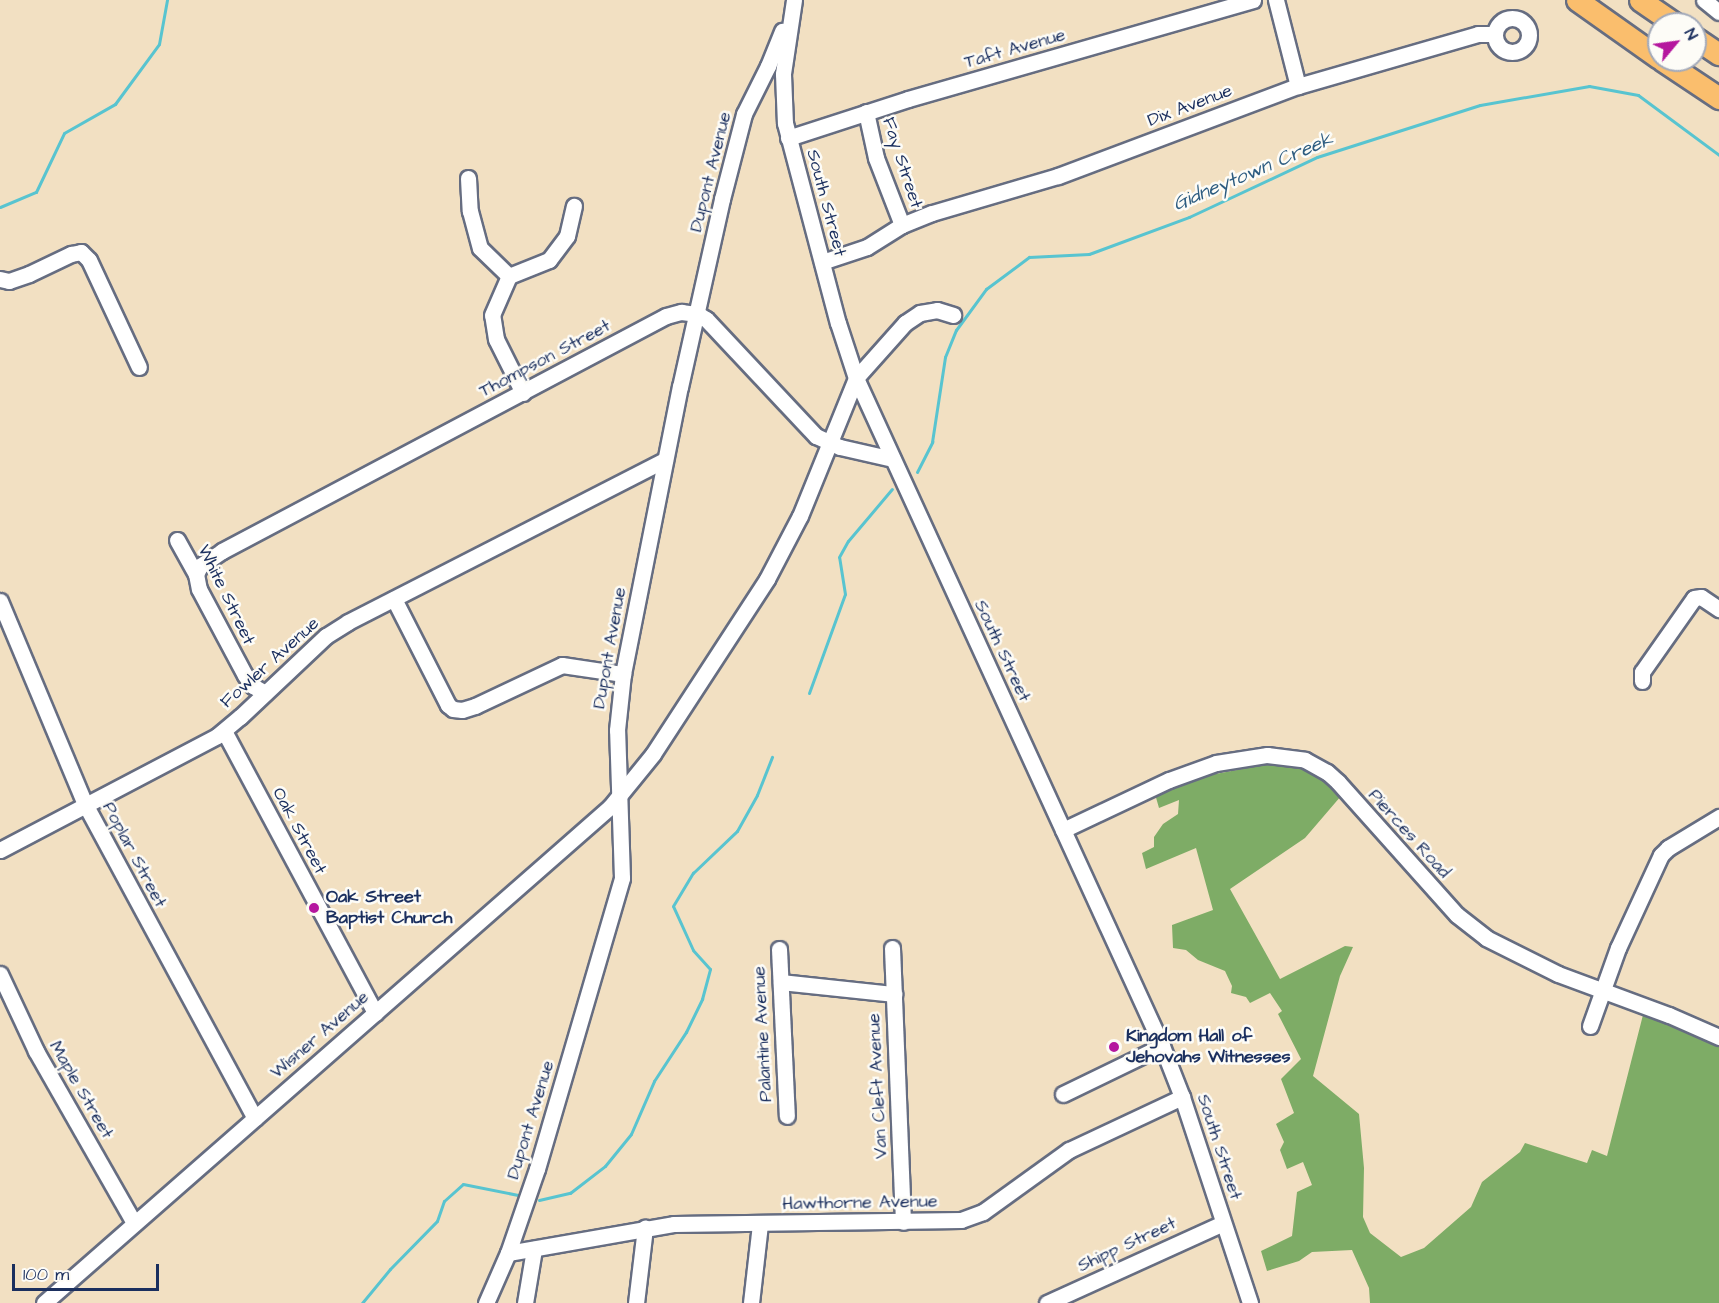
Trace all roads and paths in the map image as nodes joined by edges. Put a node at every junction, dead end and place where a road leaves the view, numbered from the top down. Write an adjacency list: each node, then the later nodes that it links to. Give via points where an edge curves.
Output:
1 (794, 0): 15 (street, South Street, via 783,74); 22 (street, Dupont Avenue, via 744,114)
2 (1253, 0): 14 (street, Taft Avenue)
3 (1276, 0): 12 (street)
4 (1577, 0): 10 (highway)
5 (1641, 0): 7 (highway)
6 (1704, 0): 8 (street)
7 (1658, 12)
8 (1719, 12)
9 (1494, 34): 12 (street, Dix Avenue, via 1478,34)
10 (1647, 50)
11 (1680, 72): 13 (highway)
12 (1298, 86): 18 (street, Dix Avenue, via 1058,176)
13 (1719, 98)
14 (866, 112): 15 (street, Taft Avenue); 18 (street, Fay Street, via 876,158)
15 (788, 138): 19 (street, South Street)
16 (468, 178): 20 (street, via 480,248)
17 (574, 206): 20 (street, via 567,236 549,260)
18 (902, 225): 19 (street, Dix Avenue, via 867,247)
19 (822, 262): 25 (street, South Street)
20 (509, 276): 26 (street, via 495,303 492,326)
21 (0, 279): 24 (street, via 28,274 81,252 89,260)
22 (698, 314): 26 (street, Thompson Street, via 681,312 666,316); 27 (street, via 816,436); 29 (street, Dupont Avenue)
23 (954, 315): 25 (street, via 937,310 920,313 905,323)
24 (139, 367)
25 (856, 378): 27 (street, Wisner Avenue); 28 (street, South Street)
26 (523, 393): 31 (street, Thompson Street, via 222,551 200,566)
27 (831, 444): 28 (street); 39 (street, Wisner Avenue, via 767,579 653,754)
28 (893, 459): 42 (street, South Street)
29 (665, 460): 32 (street, Fowler Avenue); 35 (street, Dupont Avenue)
30 (177, 540): 31 (street, White Street)
31 (196, 574): 37 (street, White Street, via 199,589 245,675)
32 (394, 599): 35 (street, via 453,709 475,706 562,665); 37 (street, Fowler Avenue, via 326,636)
33 (0, 601): 40 (street, Poplar Street)
34 (1719, 609): 36 (street, via 1701,597 1694,598 1642,672)
35 (623, 674): 39 (street, Dupont Avenue, via 617,730)
36 (1642, 681)
37 (265, 693): 38 (street, Fowler Avenue)
38 (224, 731): 40 (street, Fowler Avenue); 50 (street, Oak Street)
39 (620, 794): 50 (street, Wisner Avenue, via 610,807); 64 (street, Dupont Avenue, via 622,878 537,1169)
40 (85, 804): 43 (street, Fowler Avenue); 57 (street, Poplar Street)
41 (1719, 817): 48 (street, via 1661,855)
42 (1063, 830): 48 (street, Pierces Road, via 1169,780 1216,763 1267,755 1305,760 1338,782 1457,915 1486,938 1527,961); 53 (street, South Street)
43 (0, 850)
44 (892, 948): 49 (street, Van Cleft Avenue)
45 (779, 950): 47 (street, Palantine Avenue)
46 (0, 974): 59 (street, Maple Street, via 36,1051)
47 (781, 982): 49 (street); 56 (street, Palantine Avenue)
48 (1601, 991): 51 (street); 52 (street, Pierces Road)
49 (894, 993): 58 (street, Van Cleft Avenue)
50 (375, 1013): 57 (street, Wisner Avenue)
51 (1590, 1026)
52 (1719, 1037)
53 (1161, 1046): 54 (street); 55 (street, South Street)
54 (1063, 1094)
55 (1182, 1097): 58 (street, Hawthorne Avenue, via 1069,1150 970,1218); 60 (street, South Street)
56 (787, 1116)
57 (255, 1118): 59 (street, Wisner Avenue)
58 (903, 1222): 61 (street, Hawthorne Avenue)
59 (134, 1223): 65 (street, Wisner Avenue)
60 (1223, 1223): 70 (street, Shipp Street); 71 (street, South Street)
61 (760, 1224): 62 (street, Hawthorne Avenue, via 695,1222); 69 (street)
62 (645, 1228): 63 (street, Hawthorne Avenue); 68 (street)
63 (534, 1249): 64 (street, Hawthorne Avenue); 67 (street)
64 (508, 1253): 66 (street, Dupont Avenue)
65 (44, 1303)
66 (486, 1303)
67 (525, 1303)
68 (636, 1303)
69 (751, 1303)
70 (1047, 1303)
71 (1250, 1303)

